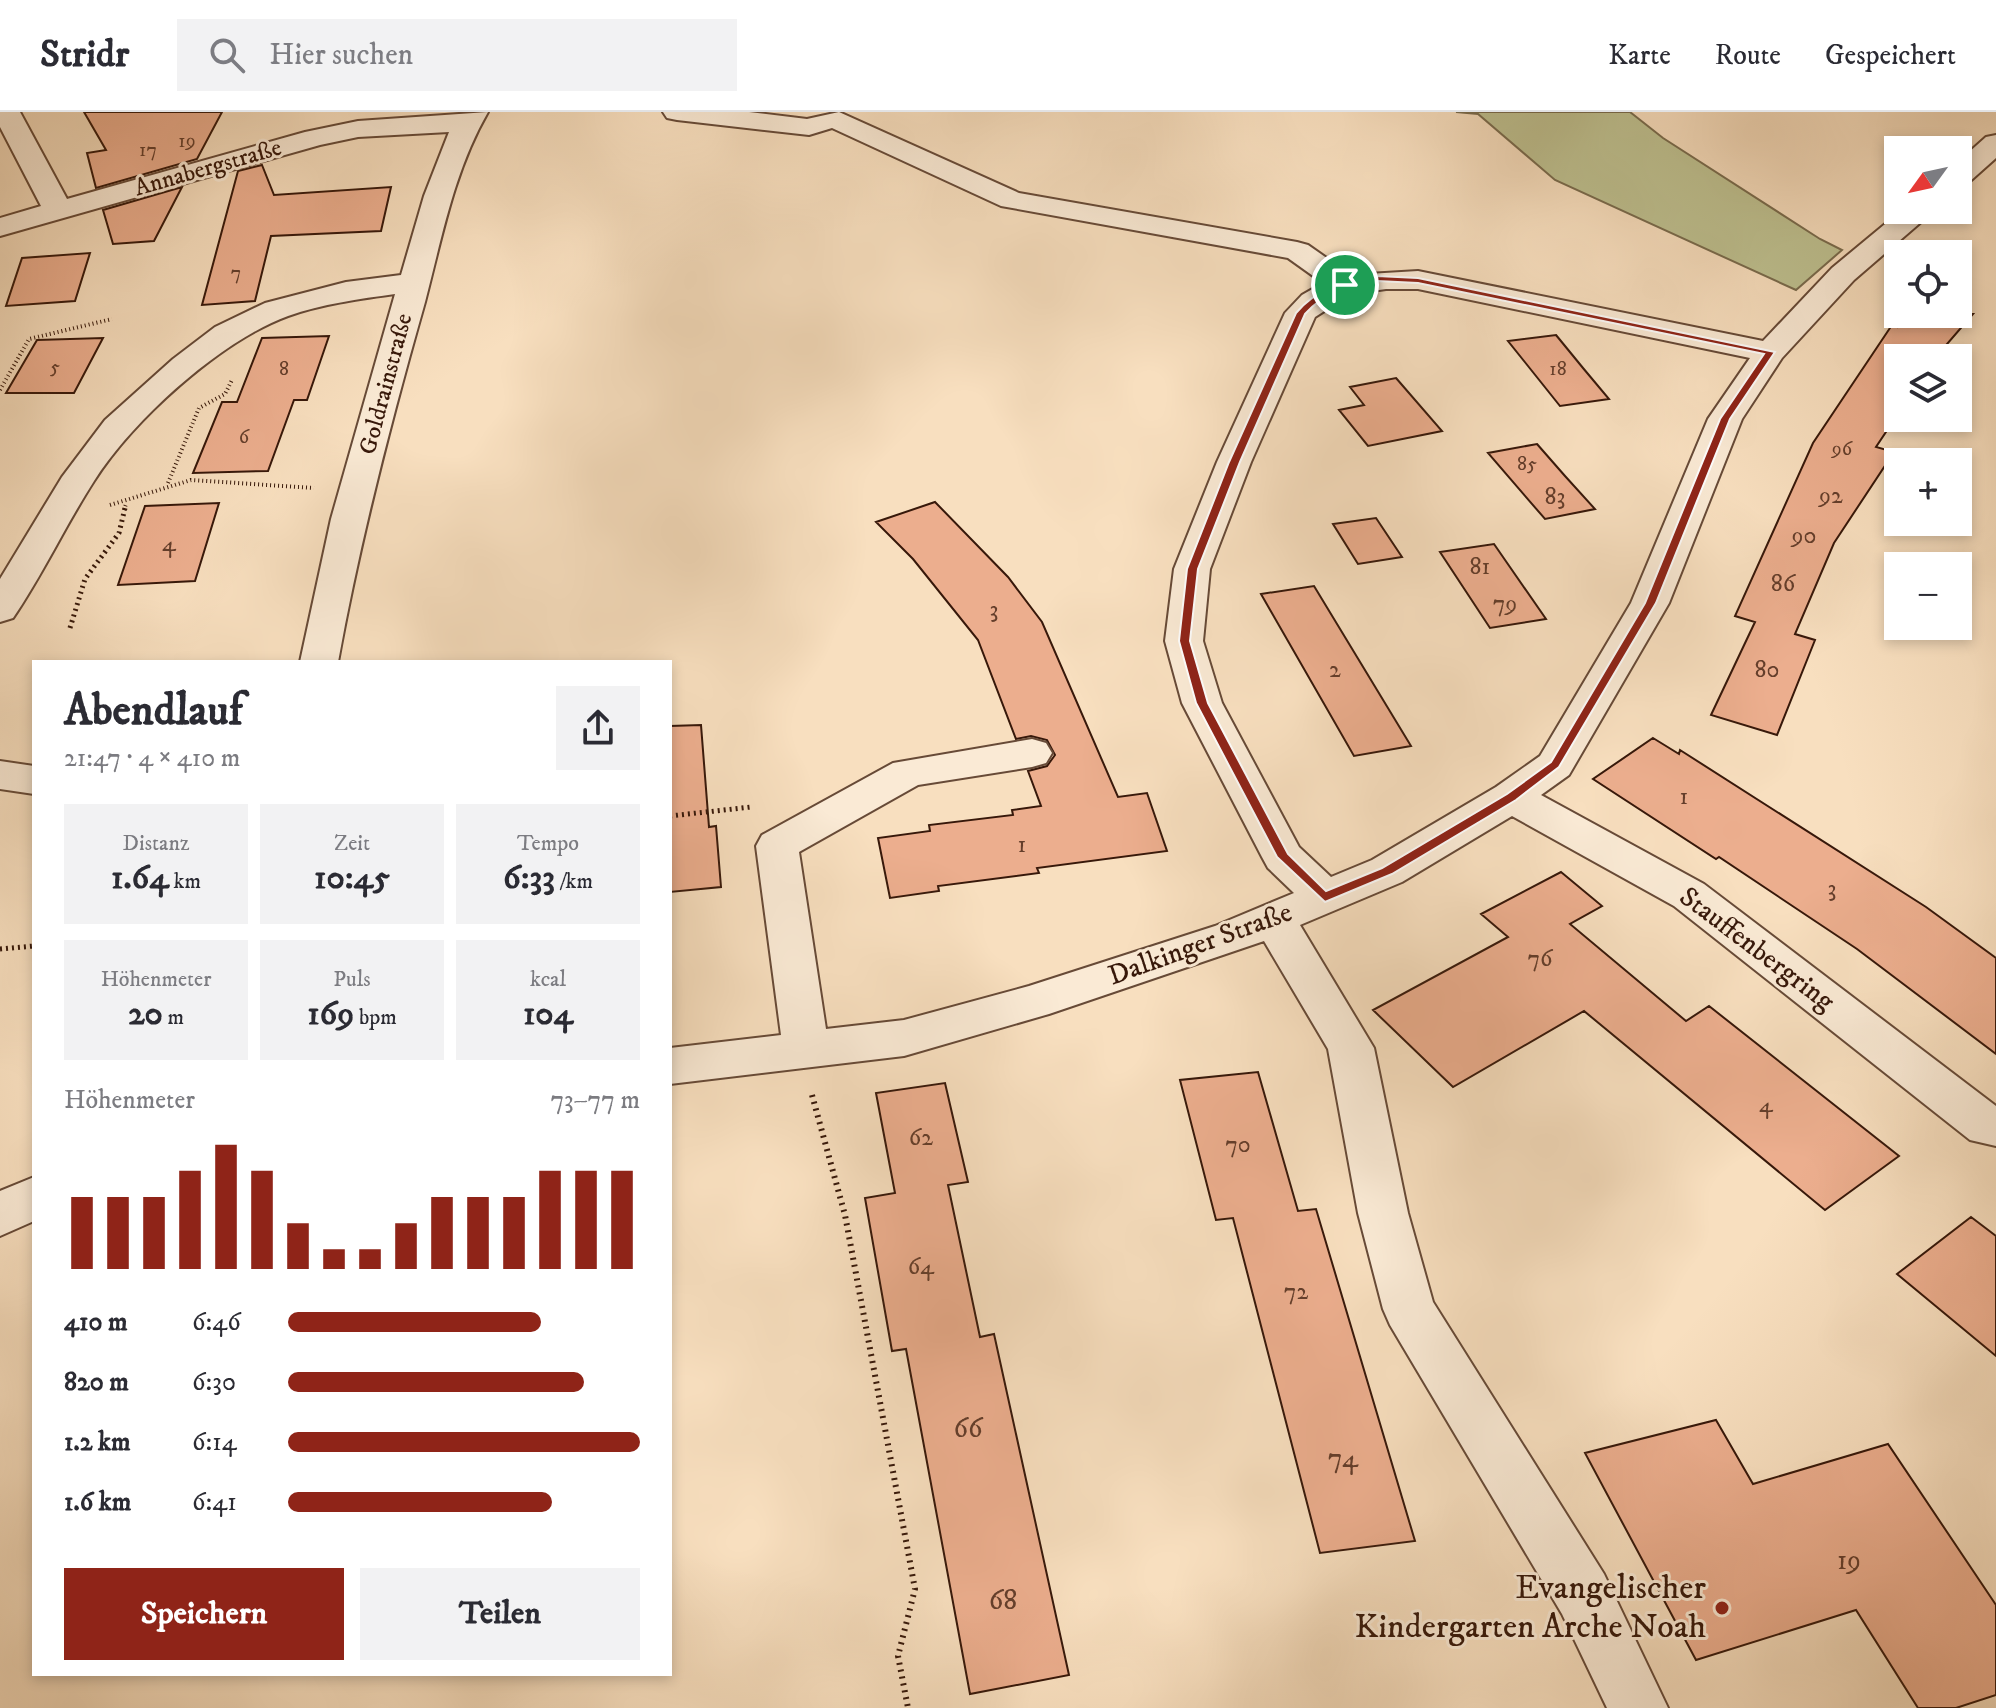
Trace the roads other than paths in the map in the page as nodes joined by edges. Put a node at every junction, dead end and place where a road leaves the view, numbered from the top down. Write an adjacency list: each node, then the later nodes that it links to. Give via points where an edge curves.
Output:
1 (6, 112): 7 (street)
2 (677, 112): 3 (street, via 809,127)
3 (839, 116): 11 (street, via 1011,200 1297,251)
4 (470, 118): 7 (street, Annabergstraße, via 315,138); 10 (street, Goldrainstraße, via 438,199)
5 (1996, 143): 6 (street)
6 (1972, 164)
7 (58, 210): 9 (street, Annabergstraße)
8 (1903, 224): 12 (street, Dalkinger Straße, via 1843,274)
9 (0, 227)
10 (414, 283): 13 (street, via 346,291 276,310 215,343 117,427 79,477); 14 (street, Goldrainstraße, via 359,485)
11 (1345, 285): 12 (street, via 1377,278 1418,280); 19 (street, via 1316,297 1301,313 1192,569 1184,641 1202,703 1283,857)
12 (1770, 352): 18 (street, Dalkinger Straße, via 1725,419 1650,603 1555,765)
13 (0, 610)
14 (319, 660)
15 (1032, 753): 21 (street, via 908,773 777,846)
16 (0, 775): 17 (street)
17 (32, 780)
18 (1511, 797): 19 (street, Dalkinger Straße, via 1387,871); 23 (street, Stauffenbergring, via 1689,895)
19 (1325, 897): 20 (street, Dalkinger Straße)
20 (1272, 919): 21 (street, Dalkinger Straße, via 1174,956 933,1030); 26 (street, via 1351,1048 1383,1213 1409,1309 1583,1594)
21 (806, 1050): 22 (street, Dalkinger Straße)
22 (672, 1066)
23 (1993, 1138)
24 (32, 1198): 25 (street)
25 (0, 1215)
26 (1638, 1708)

